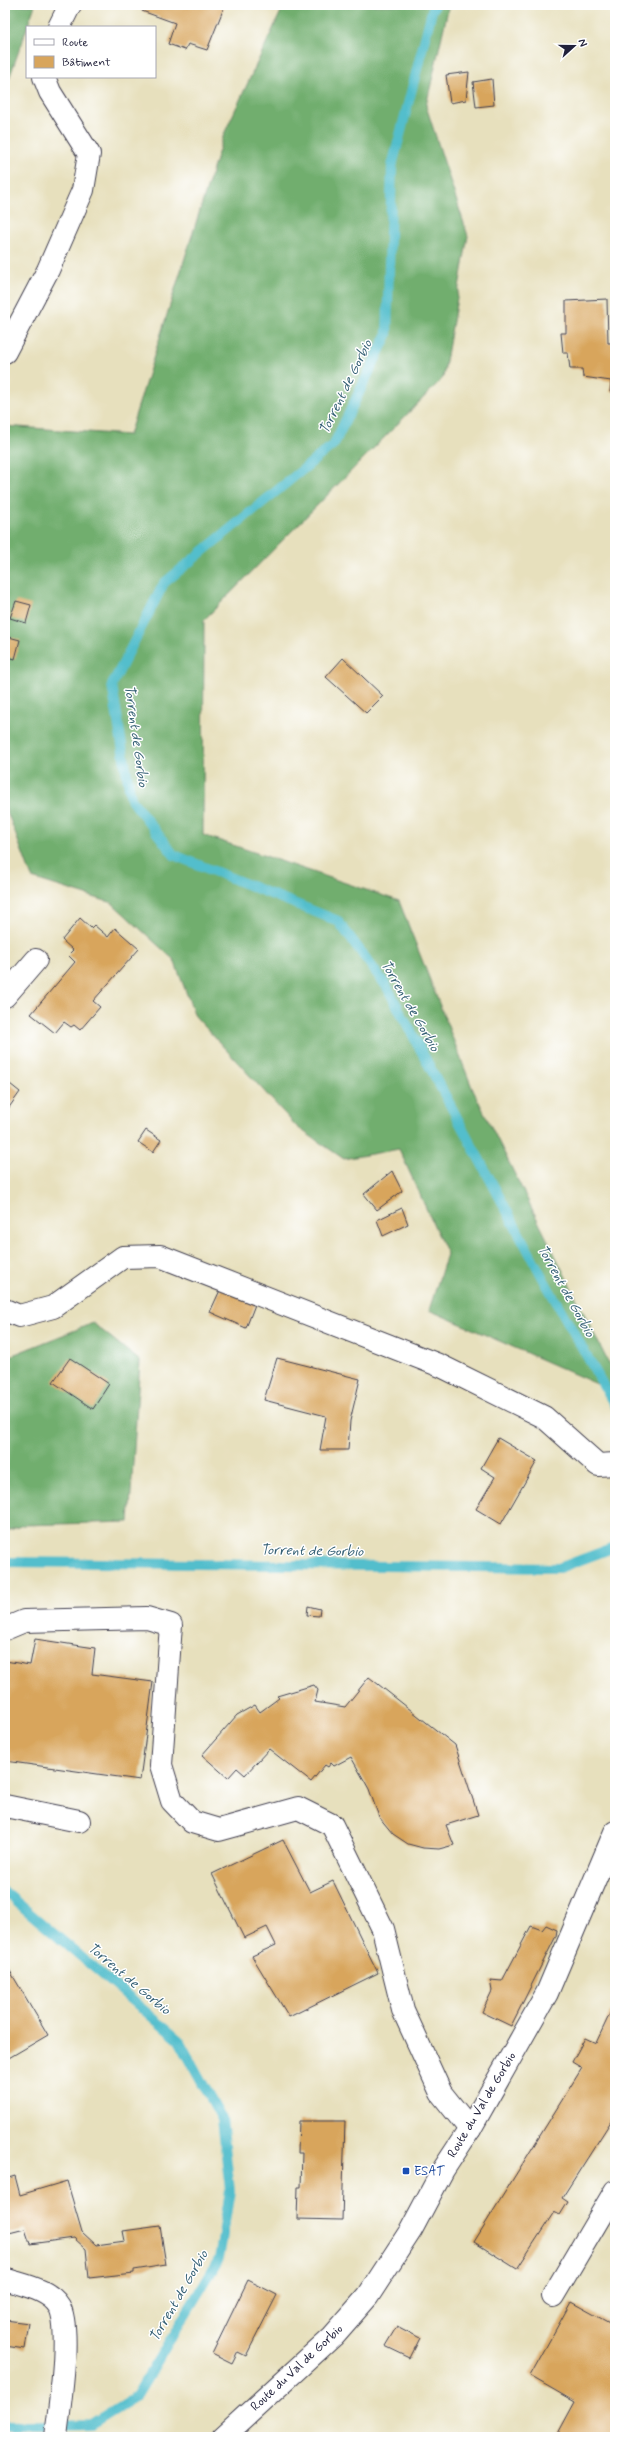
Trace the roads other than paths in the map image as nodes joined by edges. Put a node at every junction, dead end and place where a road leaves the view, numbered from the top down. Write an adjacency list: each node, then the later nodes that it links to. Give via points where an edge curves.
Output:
1 (70, 5): 2 (street)
2 (60, 26)
3 (44, 78): 4 (street, via 50,92 89,154 83,190 48,270)
4 (5, 352)
5 (36, 960): 6 (street)
6 (5, 996)
7 (5, 1310): 8 (street, via 19,1316 53,1307 123,1257 160,1256 441,1366 544,1417 598,1465)
8 (615, 1464)
9 (5, 1629): 13 (street, via 24,1621 147,1618 171,1625 160,1765 172,1801 192,1822 219,1830 298,1808 332,1825 383,1929 403,2010 442,2093)
10 (5, 1806): 11 (street)
11 (79, 1821)
12 (615, 1832): 13 (street, Route du Val de Gorbio, via 547,1993)
13 (470, 2129): 18 (street, Route du Val de Gorbio, via 443,2170 411,2230 368,2296 333,2336)
14 (615, 2191): 16 (street)
15 (5, 2279): 17 (street, via 42,2291 59,2306 65,2330)
16 (553, 2296)
17 (56, 2437)
18 (223, 2437)

